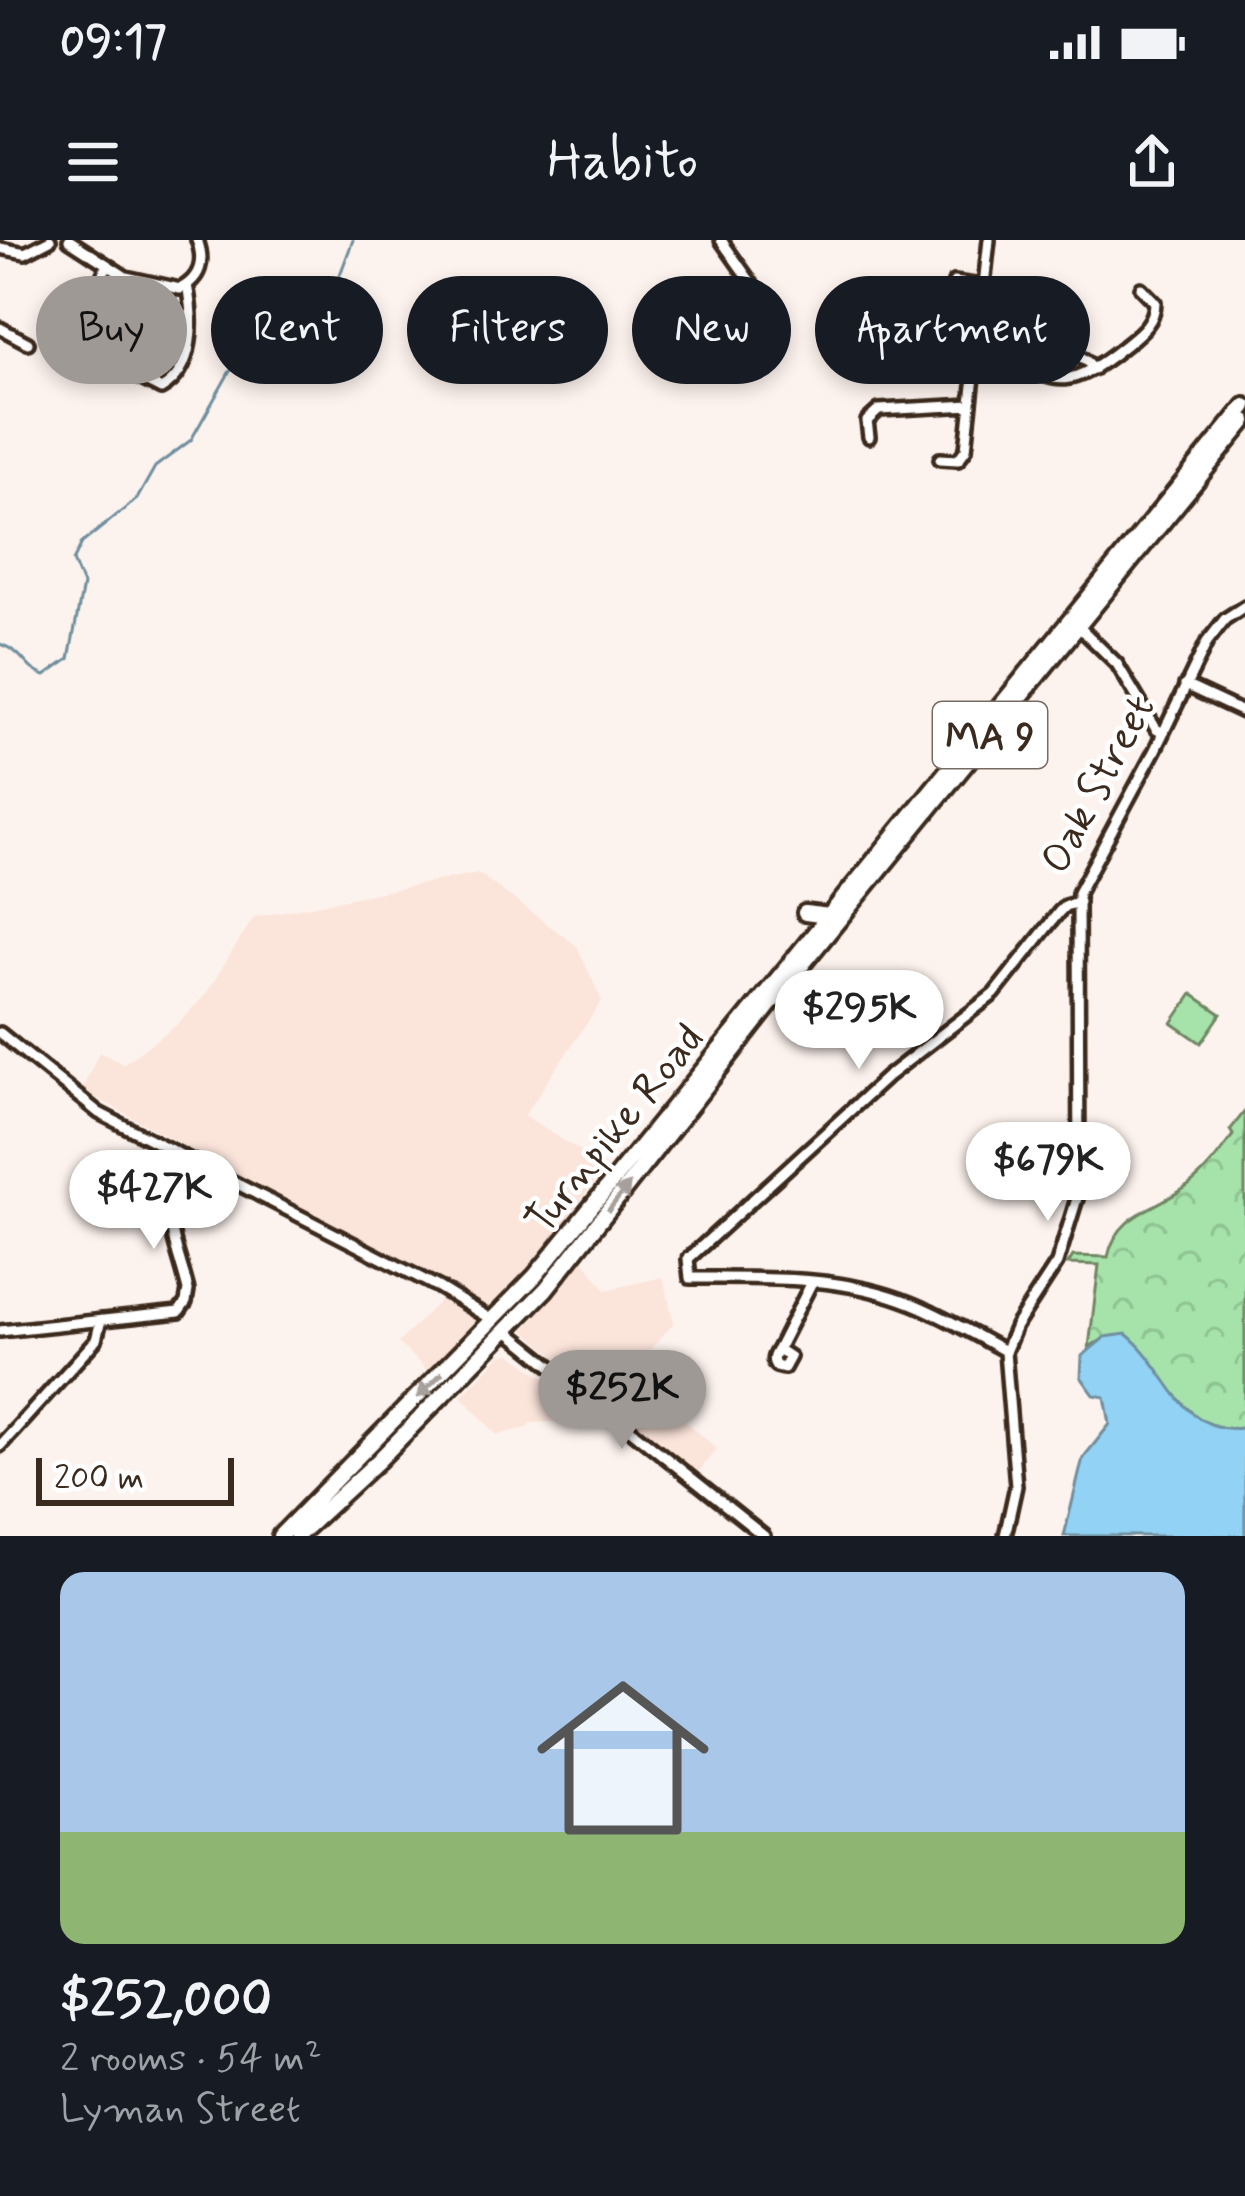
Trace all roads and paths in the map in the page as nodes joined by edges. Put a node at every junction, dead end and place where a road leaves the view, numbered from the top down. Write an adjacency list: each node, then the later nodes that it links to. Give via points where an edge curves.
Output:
1 (50, 240): 6 (street, via 20,254)
2 (69, 240): 7 (street)
3 (197, 240): 12 (street, via 201,267)
4 (721, 240): 10 (street)
5 (989, 240): 11 (street)
6 (0, 248)
7 (107, 265): 8 (street); 9 (street)
8 (102, 276)
9 (124, 276)
10 (746, 276)
11 (984, 276)
12 (187, 285): 16 (street)
13 (1141, 288): 18 (street, via 1155,302 1154,314)
14 (0, 328): 15 (street)
15 (28, 343)
16 (187, 350)
17 (1090, 365): 18 (street)
18 (1094, 369): 19 (street)
19 (1090, 371)
20 (973, 384): 21 (street)
21 (971, 405): 24 (street, via 879,410 867,422); 25 (street, via 963,455)
22 (1245, 406): 33 (highway, Turnpike Road / MA 9)
23 (1245, 421): 27 (highway, Turnpike Road / MA 9)
24 (869, 436)
25 (940, 460)
26 (1245, 605): 28 (street, Oak Street, via 1215,630)
27 (1078, 626): 30 (street, via 1117,664); 40 (highway, Turnpike Road / MA 9, one-way to 27, via 579,1248)
28 (1185, 686): 29 (street); 30 (street, Oak Street)
29 (1245, 713)
30 (1163, 733): 31 (street, Oak Street)
31 (1078, 902): 38 (street, Oak Street, via 1065,905 994,994 888,1076 691,1254 690,1278); 43 (street, via 1079,1192 1057,1263)
32 (805, 913): 33 (highway)
33 (829, 916): 35 (highway, Turnpike Road / MA 9)
34 (751, 985): 35 (highway)
35 (758, 1002): 40 (highway, Turnpike Road / MA 9)
36 (0, 1033): 37 (street, via 99,1113)
37 (192, 1162): 39 (street, via 169,1215 188,1290 184,1308); 40 (street)
38 (812, 1282): 42 (street); 43 (street, via 911,1303)
39 (101, 1320): 41 (street); 44 (street, via 96,1340)
40 (500, 1326): 45 (highway, Turnpike Road / MA 9, one-way to 45); 46 (highway, Turnpike Road / MA 9, via 378,1461); 47 (street)
41 (0, 1331)
42 (778, 1348)
43 (1005, 1351): 48 (street, via 1016,1486)
44 (0, 1446)
45 (280, 1536)
46 (297, 1536)
47 (764, 1536)
48 (1005, 1536)

